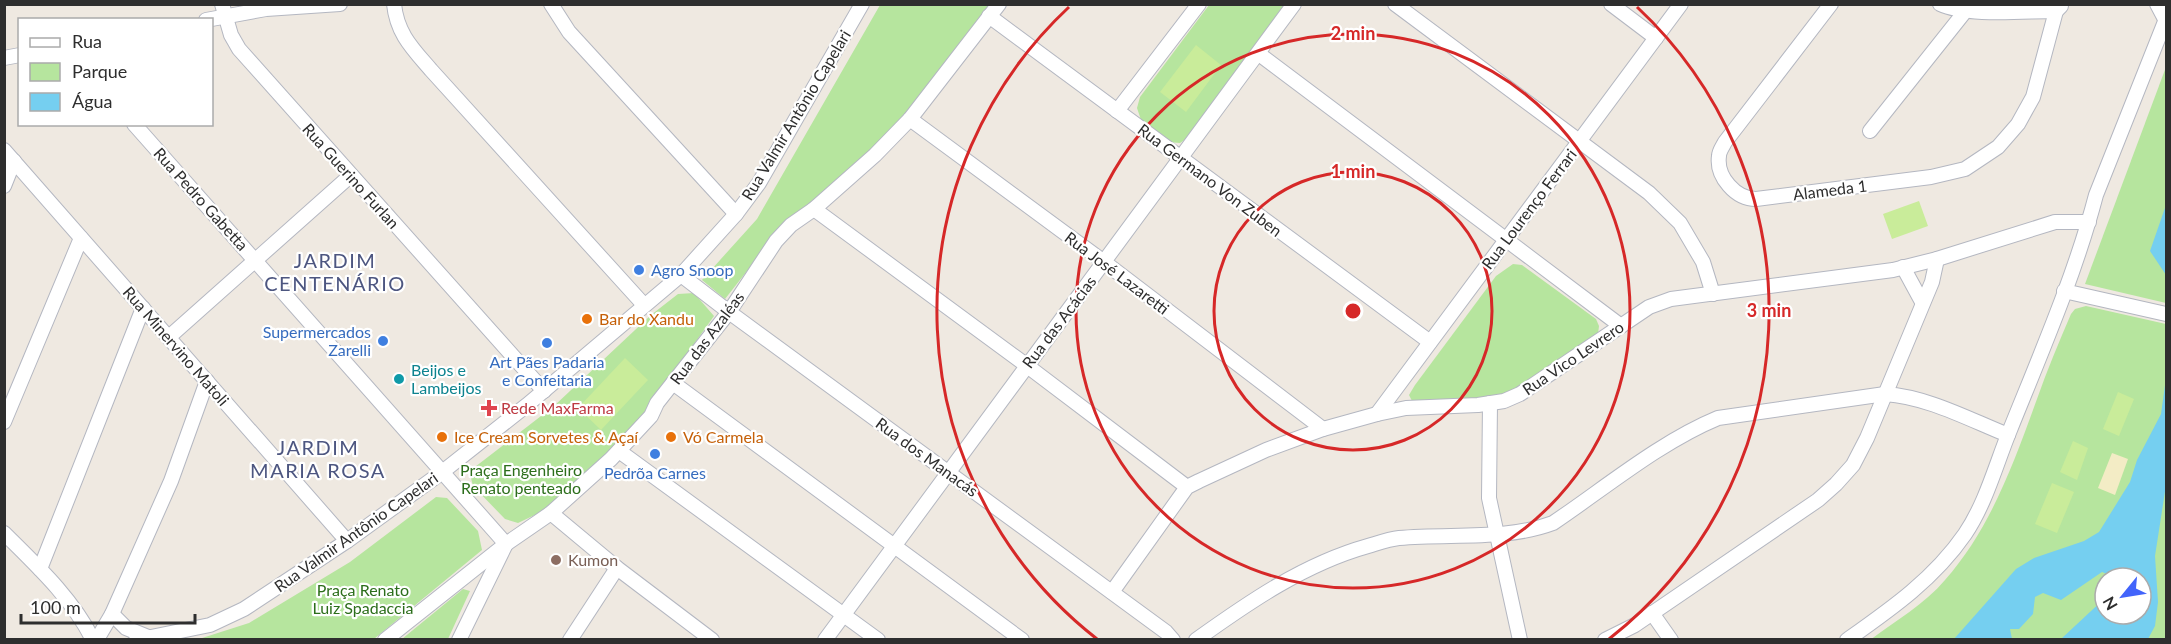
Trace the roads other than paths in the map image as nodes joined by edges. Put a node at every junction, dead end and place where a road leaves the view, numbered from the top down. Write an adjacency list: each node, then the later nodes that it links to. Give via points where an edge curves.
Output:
1 (340, 4): 16 (street)
2 (394, 4): 45 (street, via 395,19 404,37 431,70)
3 (551, 4): 33 (street, via 569,32)
4 (999, 4): 17 (street, Rua das Azaléas)
5 (1199, 4): 22 (street)
6 (1294, 4): 21 (street, Rua das Acácias)
7 (1395, 4): 26 (street)
8 (1611, 4): 20 (street)
9 (1681, 4): 20 (street, Rua Lourenço Ferrari)
10 (1831, 4): 15 (street, Alameda 1, via 1725,142 1719,156 1722,173 1729,186 1742,196 1756,199 1931,177 1965,169 1998,147 2018,124 2033,97)
11 (1940, 4): 14 (street, via 1949,9)
12 (2157, 4): 19 (street)
13 (862, 5): 33 (street, Rua Valmir Antônio Capelari, via 759,183)
14 (1968, 8): 15 (street); 25 (street)
15 (2059, 8)
16 (223, 10): 18 (street); 30 (street, Rua Guerino Furlan, via 239,49)
17 (989, 16): 22 (street, Rua Germano Von Zuben); 23 (street, Rua das Azaléas)
18 (209, 18)
19 (2166, 20): 34 (street, via 2096,195)
20 (1656, 38): 26 (street, Rua Lourenço Ferrari)
21 (1259, 54): 28 (street, Rua das Acácias); 36 (street)
22 (1118, 111): 28 (street, Rua Germano Von Zuben)
23 (910, 119): 32 (street, Rua das Azaléas); 39 (street, Rua José Lazaretti)
24 (136, 126): 38 (street, Rua Pedro Gabetta)
25 (1870, 131)
26 (1580, 141): 36 (street, Rua Lourenço Ferrari); 43 (street, via 1649,193 1680,222 1703,262)
27 (4, 150): 29 (street, Rua Minervino Matoli)
28 (1180, 159): 39 (street, Rua das Acácias); 51 (street, Rua Germano Von Zuben)
29 (14, 161): 31 (street); 35 (street, Rua Minervino Matoli)
30 (350, 176): 38 (street); 55 (street, Rua Guerino Furlan)
31 (4, 186)
32 (814, 209): 47 (street, Rua das Azaléas, via 790,225 776,241); 52 (street)
33 (736, 214): 41 (street, Rua Valmir Antônio Capelari)
34 (2089, 222): 37 (street, Rua Vico Levrero, via 2055,222); 42 (street)
35 (81, 238): 46 (street, Rua Minervino Matoli); 59 (street)
36 (1506, 239): 49 (street); 51 (street, Rua Lourenço Ferrari)
37 (1937, 259): 40 (street, Rua Vico Levrero); 44 (street)
38 (255, 260): 50 (street); 63 (street, Rua Pedro Gabetta)
39 (1104, 262): 52 (street, Rua das Acácias); 60 (street, Rua José Lazaretti)
40 (1904, 267): 43 (street, Rua Vico Levrero); 44 (street)
41 (681, 275): 45 (street, Rua Valmir Antônio Capelari); 47 (street, Rua dos Manacás)
42 (2064, 291): 48 (street); 61 (street)
43 (1713, 294): 49 (street, Rua Vico Levrero, via 1660,303)
44 (1922, 302): 56 (street)
45 (644, 305): 55 (street, Rua Valmir Antônio Capelari)
46 (143, 308): 50 (street, Rua Minervino Matoli); 73 (street)
47 (729, 312): 54 (street, Rua das Azaléas); 64 (street, Rua dos Manacás)
48 (2166, 314)
49 (1621, 326): 57 (street, Rua Vico Levrero, via 1520,394)
50 (169, 337): 53 (street, Rua Minervino Matoli)
51 (1430, 342): 58 (street, Rua Lourenço Ferrari)
52 (1026, 365): 64 (street, Rua das Acácias); 65 (street)
53 (207, 381): 69 (street, Rua Minervino Matoli); 76 (street, via 171,481)
54 (673, 383): 62 (street, Rua das Azaléas, via 651,416); 71 (street)
55 (544, 391): 63 (street, Rua Valmir Antônio Capelari)
56 (1885, 394): 61 (street, via 1930,403); 68 (street, via 1718,418 1667,444 1554,523); 75 (street, via 1853,465 1818,500)
57 (1490, 403): 58 (street, Rua Vico Levrero, via 1406,408); 68 (street, via 1489,498)
58 (1377, 414): 60 (street, Rua Vico Levrero)
59 (4, 422)
60 (1323, 429): 65 (street, Rua Vico Levrero, via 1266,450)
61 (2008, 435): 92 (street, via 1966,534 1914,591)
62 (619, 451): 66 (street, Rua das Azaléas); 77 (street)
63 (441, 473): 69 (street, Rua Valmir Antônio Capelari); 70 (street, Rua Pedro Gabetta)
64 (949, 474): 71 (street, Rua das Acácias); 74 (street, Rua dos Manacás)
65 (1187, 487): 74 (street, Rua Vico Levrero)
66 (551, 513): 70 (street, Rua das Azaléas); 72 (street)
67 (4, 533): 73 (street)
68 (1497, 533): 88 (street, via 1397,538 1347,552 1255,598); 89 (street)
69 (347, 541): 80 (street, Rua Valmir Antônio Capelari, via 244,609 210,625)
70 (506, 544): 81 (street, Rua das Azaléas); 82 (street)
71 (894, 546): 77 (street, Rua das Acácias); 86 (street)
72 (616, 568): 78 (street); 83 (street)
73 (40, 569): 79 (street)
74 (1112, 592): 87 (street, Rua dos Manacás)
75 (1652, 613): 90 (street); 91 (street)
76 (112, 614): 79 (street); 80 (street, Rua Valmir Antônio Capelari)
77 (844, 615): 84 (street, Rua das Acácias); 85 (street)
78 (704, 637)
79 (96, 638)
80 (142, 638)
81 (385, 639)
82 (459, 639)
83 (570, 639)
84 (825, 639)
85 (878, 639)
86 (1022, 639)
87 (1173, 639)
88 (1196, 639)
89 (1520, 639)
90 (1605, 639)
91 (1671, 639)
92 (1847, 639)

